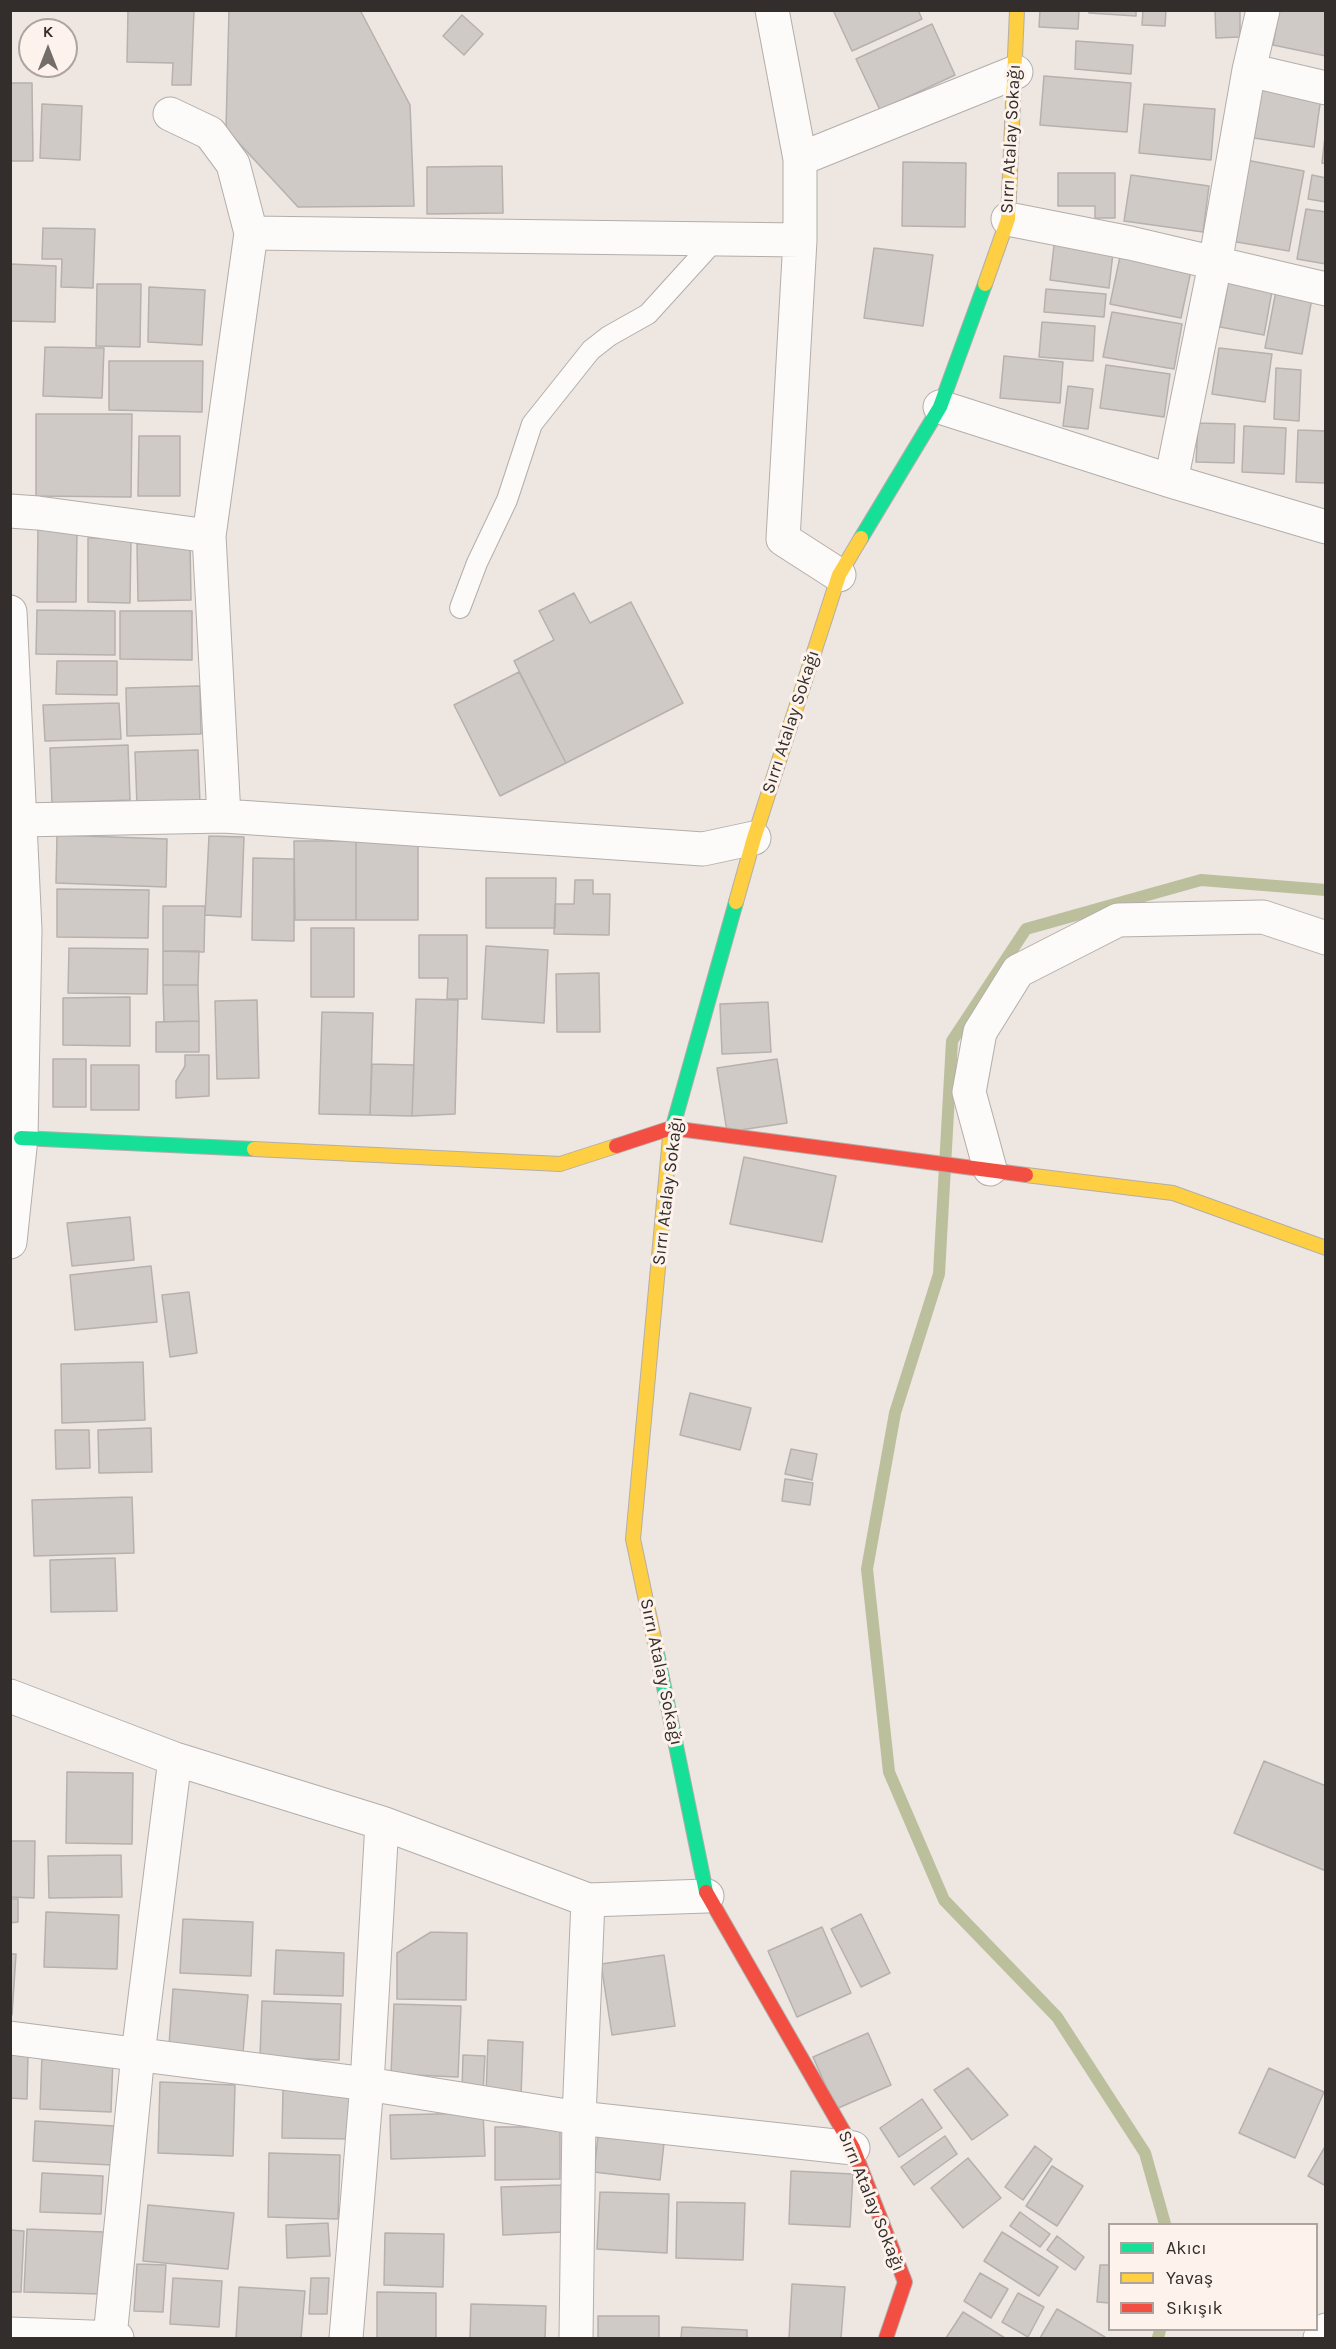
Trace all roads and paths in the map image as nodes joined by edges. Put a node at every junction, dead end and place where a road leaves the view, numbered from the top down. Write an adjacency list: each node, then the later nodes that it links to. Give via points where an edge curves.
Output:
1 (772, 10): 8 (street)
2 (1017, 10): 5 (main road, Sırrı Atalay Sokağı)
3 (1263, 10): 4 (street)
4 (1249, 70): 6 (street); 13 (street)
5 (1016, 72): 8 (street); 9 (main road, Sırrı Atalay Sokağı)
6 (1326, 88)
7 (170, 114): 10 (street, via 210,134 233,164)
8 (800, 159): 12 (street)
9 (1008, 219): 13 (street); 15 (main road, Sırrı Atalay Sokağı)
10 (251, 233): 11 (street); 19 (street)
11 (716, 239): 12 (street); 21 (lane, via 648,314 591,350 532,424 507,500)
12 (800, 240): 20 (street, via 783,539)
13 (1215, 264): 14 (street); 16 (street)
14 (1326, 289)
15 (940, 407): 16 (street); 20 (main road, Sırrı Atalay Sokağı)
16 (1171, 481): 18 (street)
17 (10, 511): 19 (street)
18 (1326, 526)
19 (209, 536): 24 (street)
20 (839, 575): 26 (main road, Sırrı Atalay Sokağı)
21 (460, 608)
22 (10, 612): 23 (street)
23 (11, 662): 25 (street)
24 (224, 816): 25 (street); 26 (street, via 704,849)
25 (20, 820): 27 (street)
26 (754, 838): 29 (main road, Sırrı Atalay Sokağı)
27 (18, 930): 30 (street)
28 (1326, 938): 31 (street, via 1263,917 1118,920 1018,971 980,1032 969,1092)
29 (672, 1128): 30 (main road, via 560,1164); 31 (main road); 37 (main road, Sırrı Atalay Sokağı, via 633,1539)
30 (16, 1155): 32 (street)
31 (990, 1169): 33 (main road, via 1173,1193)
32 (10, 1242)
33 (1326, 1248)
34 (10, 1696): 35 (street)
35 (175, 1759): 36 (street); 40 (street)
36 (382, 1823): 38 (street); 41 (street)
37 (707, 1896): 38 (street); 43 (main road, Sırrı Atalay Sokağı)
38 (588, 1900): 42 (street)
39 (10, 2038): 40 (street)
40 (138, 2054): 41 (street); 46 (street)
41 (368, 2084): 42 (street); 47 (street)
42 (579, 2118): 43 (street); 48 (street)
43 (853, 2148): 49 (main road, Sırrı Atalay Sokağı, via 904,2282)
44 (1326, 2330): 50 (street)
45 (10, 2334): 46 (street)
46 (113, 2338)
47 (346, 2338)
48 (576, 2338)
49 (886, 2338)
50 (1320, 2338)

